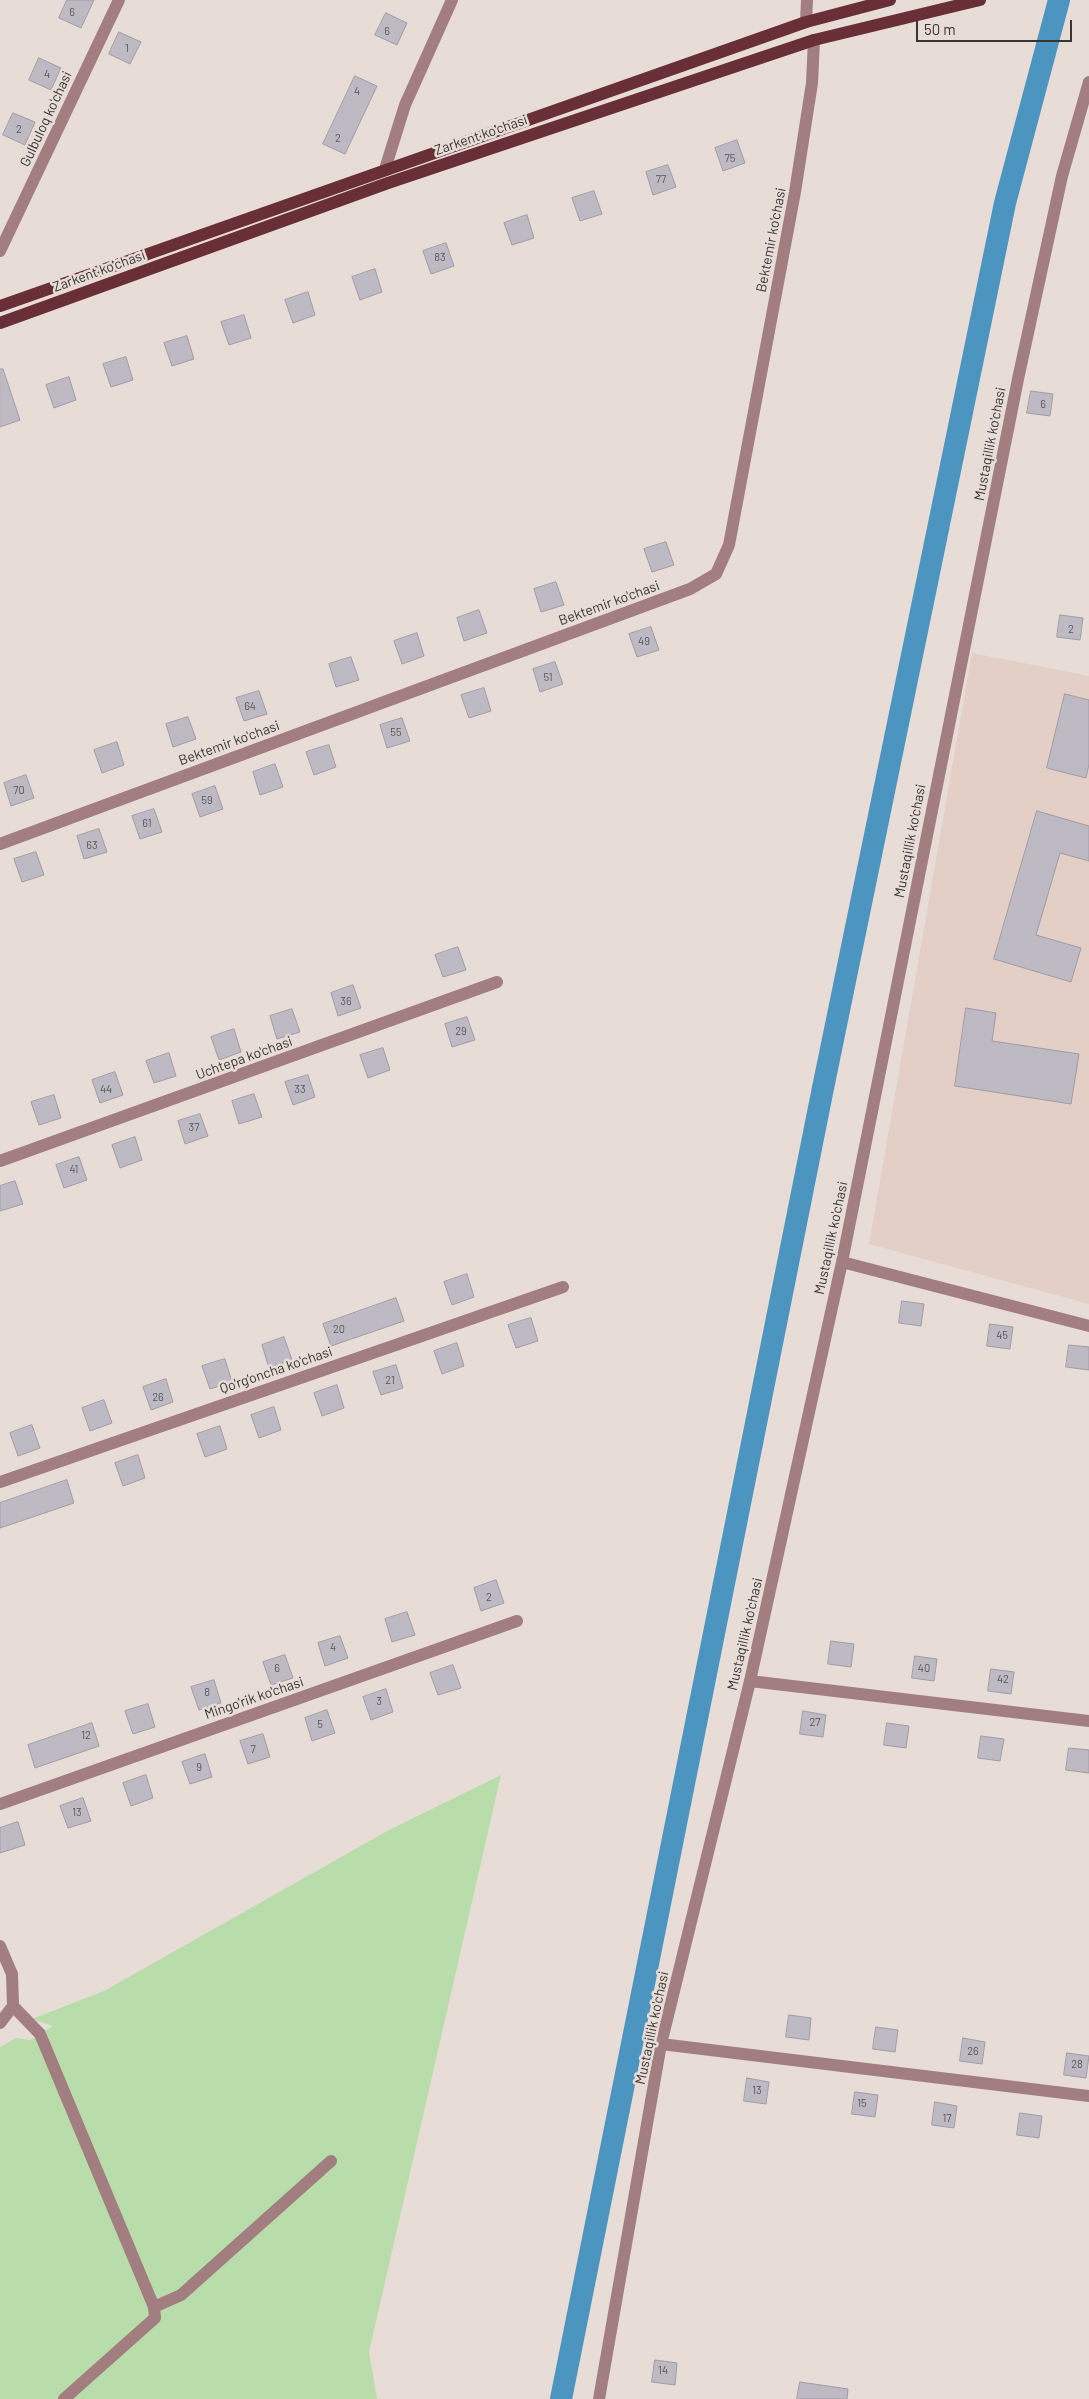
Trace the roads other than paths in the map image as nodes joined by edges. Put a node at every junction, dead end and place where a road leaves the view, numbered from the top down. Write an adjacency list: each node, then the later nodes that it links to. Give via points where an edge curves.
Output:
1 (120, 0): 10 (street, Gulbuloq ko'chasi)
2 (452, 0): 9 (street, via 405,105)
3 (807, 0): 6 (street)
4 (890, 0): 6 (main road, Zarkent ko'chasi)
5 (980, 0): 7 (main road, Zarkent ko'chasi)
6 (806, 22): 9 (main road, Zarkent ko'chasi)
7 (814, 40): 12 (main road, Zarkent ko'chasi, via 388,183); 13 (street, Bektemir ko'chasi, via 812,84 795,192 728,545 716,574 690,589)
8 (1089, 82): 16 (street, Mustaqillik ko'chasi, via 1062,176 1018,379)
9 (385, 169): 11 (main road, Zarkent ko'chasi)
10 (0, 251)
11 (0, 306)
12 (0, 323)
13 (0, 844)
14 (497, 982): 15 (street, Uchtepa ko'chasi)
15 (0, 1161)
16 (842, 1262): 18 (street); 21 (street, Mustaqillik ko'chasi)
17 (563, 1287): 19 (street, Qo'rg'oncha ko'chasi)
18 (1089, 1326)
19 (0, 1482)
20 (517, 1620): 23 (street, Mingo'rik ko'chasi)
21 (750, 1681): 22 (street); 27 (street, Mustaqillik ko'chasi)
22 (1089, 1721)
23 (0, 1804)
24 (0, 1946): 25 (street, via 12,1974)
25 (12, 2006): 26 (street); 30 (street, via 40,2034)
26 (0, 2023)
27 (661, 2044): 28 (street); 32 (street, Mustaqillik ko'chasi)
28 (1089, 2096)
29 (331, 2161): 30 (street, via 181,2295)
30 (154, 2307): 31 (street, via 155,2318)
31 (64, 2399)
32 (598, 2399)

